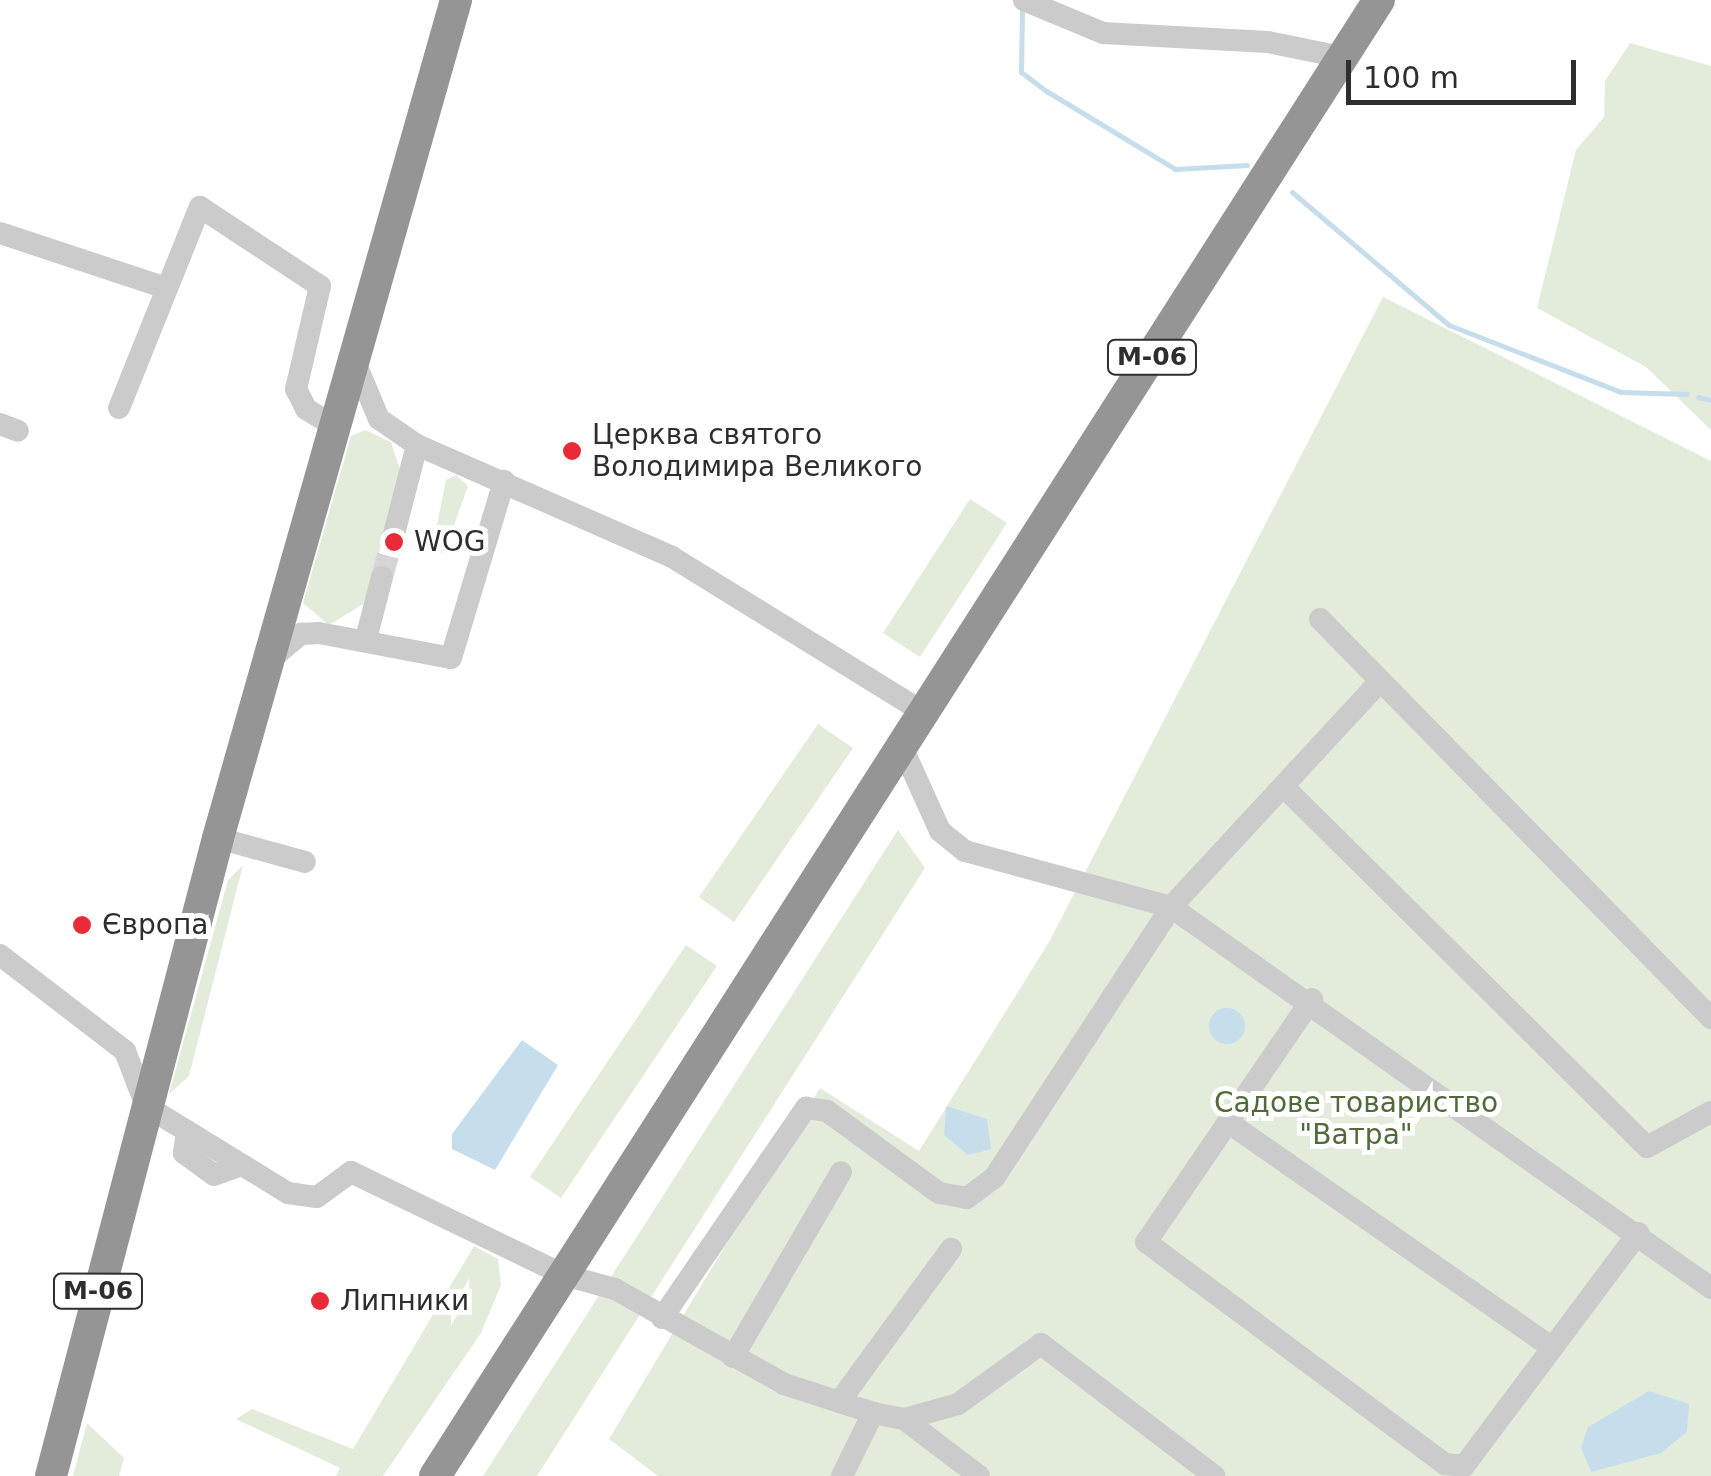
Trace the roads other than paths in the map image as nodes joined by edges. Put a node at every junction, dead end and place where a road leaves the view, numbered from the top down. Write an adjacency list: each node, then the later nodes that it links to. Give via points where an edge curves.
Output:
1 (456, 0): 7 (highway, М-06)
2 (1024, 0): 4 (street, via 1103,32 1268,42)
3 (1379, 0): 4 (highway, М-06)
4 (1341, 57): 18 (highway, М-06)
5 (0, 233): 6 (street)
6 (166, 288): 8 (street); 9 (street, via 200,206 314,280 322,302 296,389 306,409)
7 (354, 353): 9 (highway, М-06); 10 (street, via 379,419)
8 (119, 408)
9 (332, 425): 16 (highway, М-06)
10 (417, 446): 11 (street); 12 (street)
11 (504, 480): 15 (street, via 451,658); 18 (street, via 672,557)
12 (394, 530)
13 (382, 577): 15 (street)
14 (1320, 619): 17 (street)
15 (367, 635): 16 (street, via 301,634)
16 (266, 664): 21 (highway, М-06)
17 (1380, 682): 20 (street); 26 (street)
18 (926, 714): 19 (highway, М-06)
19 (903, 749): 23 (street, via 940,831 965,851); 35 (highway, М-06)
20 (1284, 787): 23 (street); 30 (street, via 1646,1146)
21 (218, 838): 22 (street); 27 (highway, М-06)
22 (305, 862)
23 (1171, 906): 25 (street); 37 (street, via 994,1178 967,1198 939,1193 827,1111 806,1108)
24 (0, 954): 28 (street)
25 (1312, 999): 31 (street); 33 (street)
26 (1711, 1018)
27 (166, 1030): 28 (street); 29 (highway, М-06)
28 (125, 1052): 29 (street)
29 (146, 1106): 35 (street, via 306,1196 351,1172); 43 (highway, М-06)
30 (1711, 1112)
31 (1229, 1123): 38 (street); 38 (street, via 1146,1242 1444,1464 1464,1466)
32 (841, 1172): 39 (street)
33 (1638, 1234): 36 (street); 38 (street)
34 (951, 1249): 40 (street)
35 (564, 1275): 37 (street, via 615,1289); 44 (highway, М-06)
36 (1711, 1288)
37 (662, 1318): 39 (street)
38 (1551, 1347)
39 (732, 1357): 40 (street)
40 (839, 1402): 41 (street)
41 (873, 1413): 42 (street); 45 (street)
42 (904, 1419): 46 (street); 47 (street, via 986,1392 1040,1344)
43 (51, 1476)
44 (436, 1476)
45 (842, 1476)
46 (979, 1476)
47 (1214, 1476)

